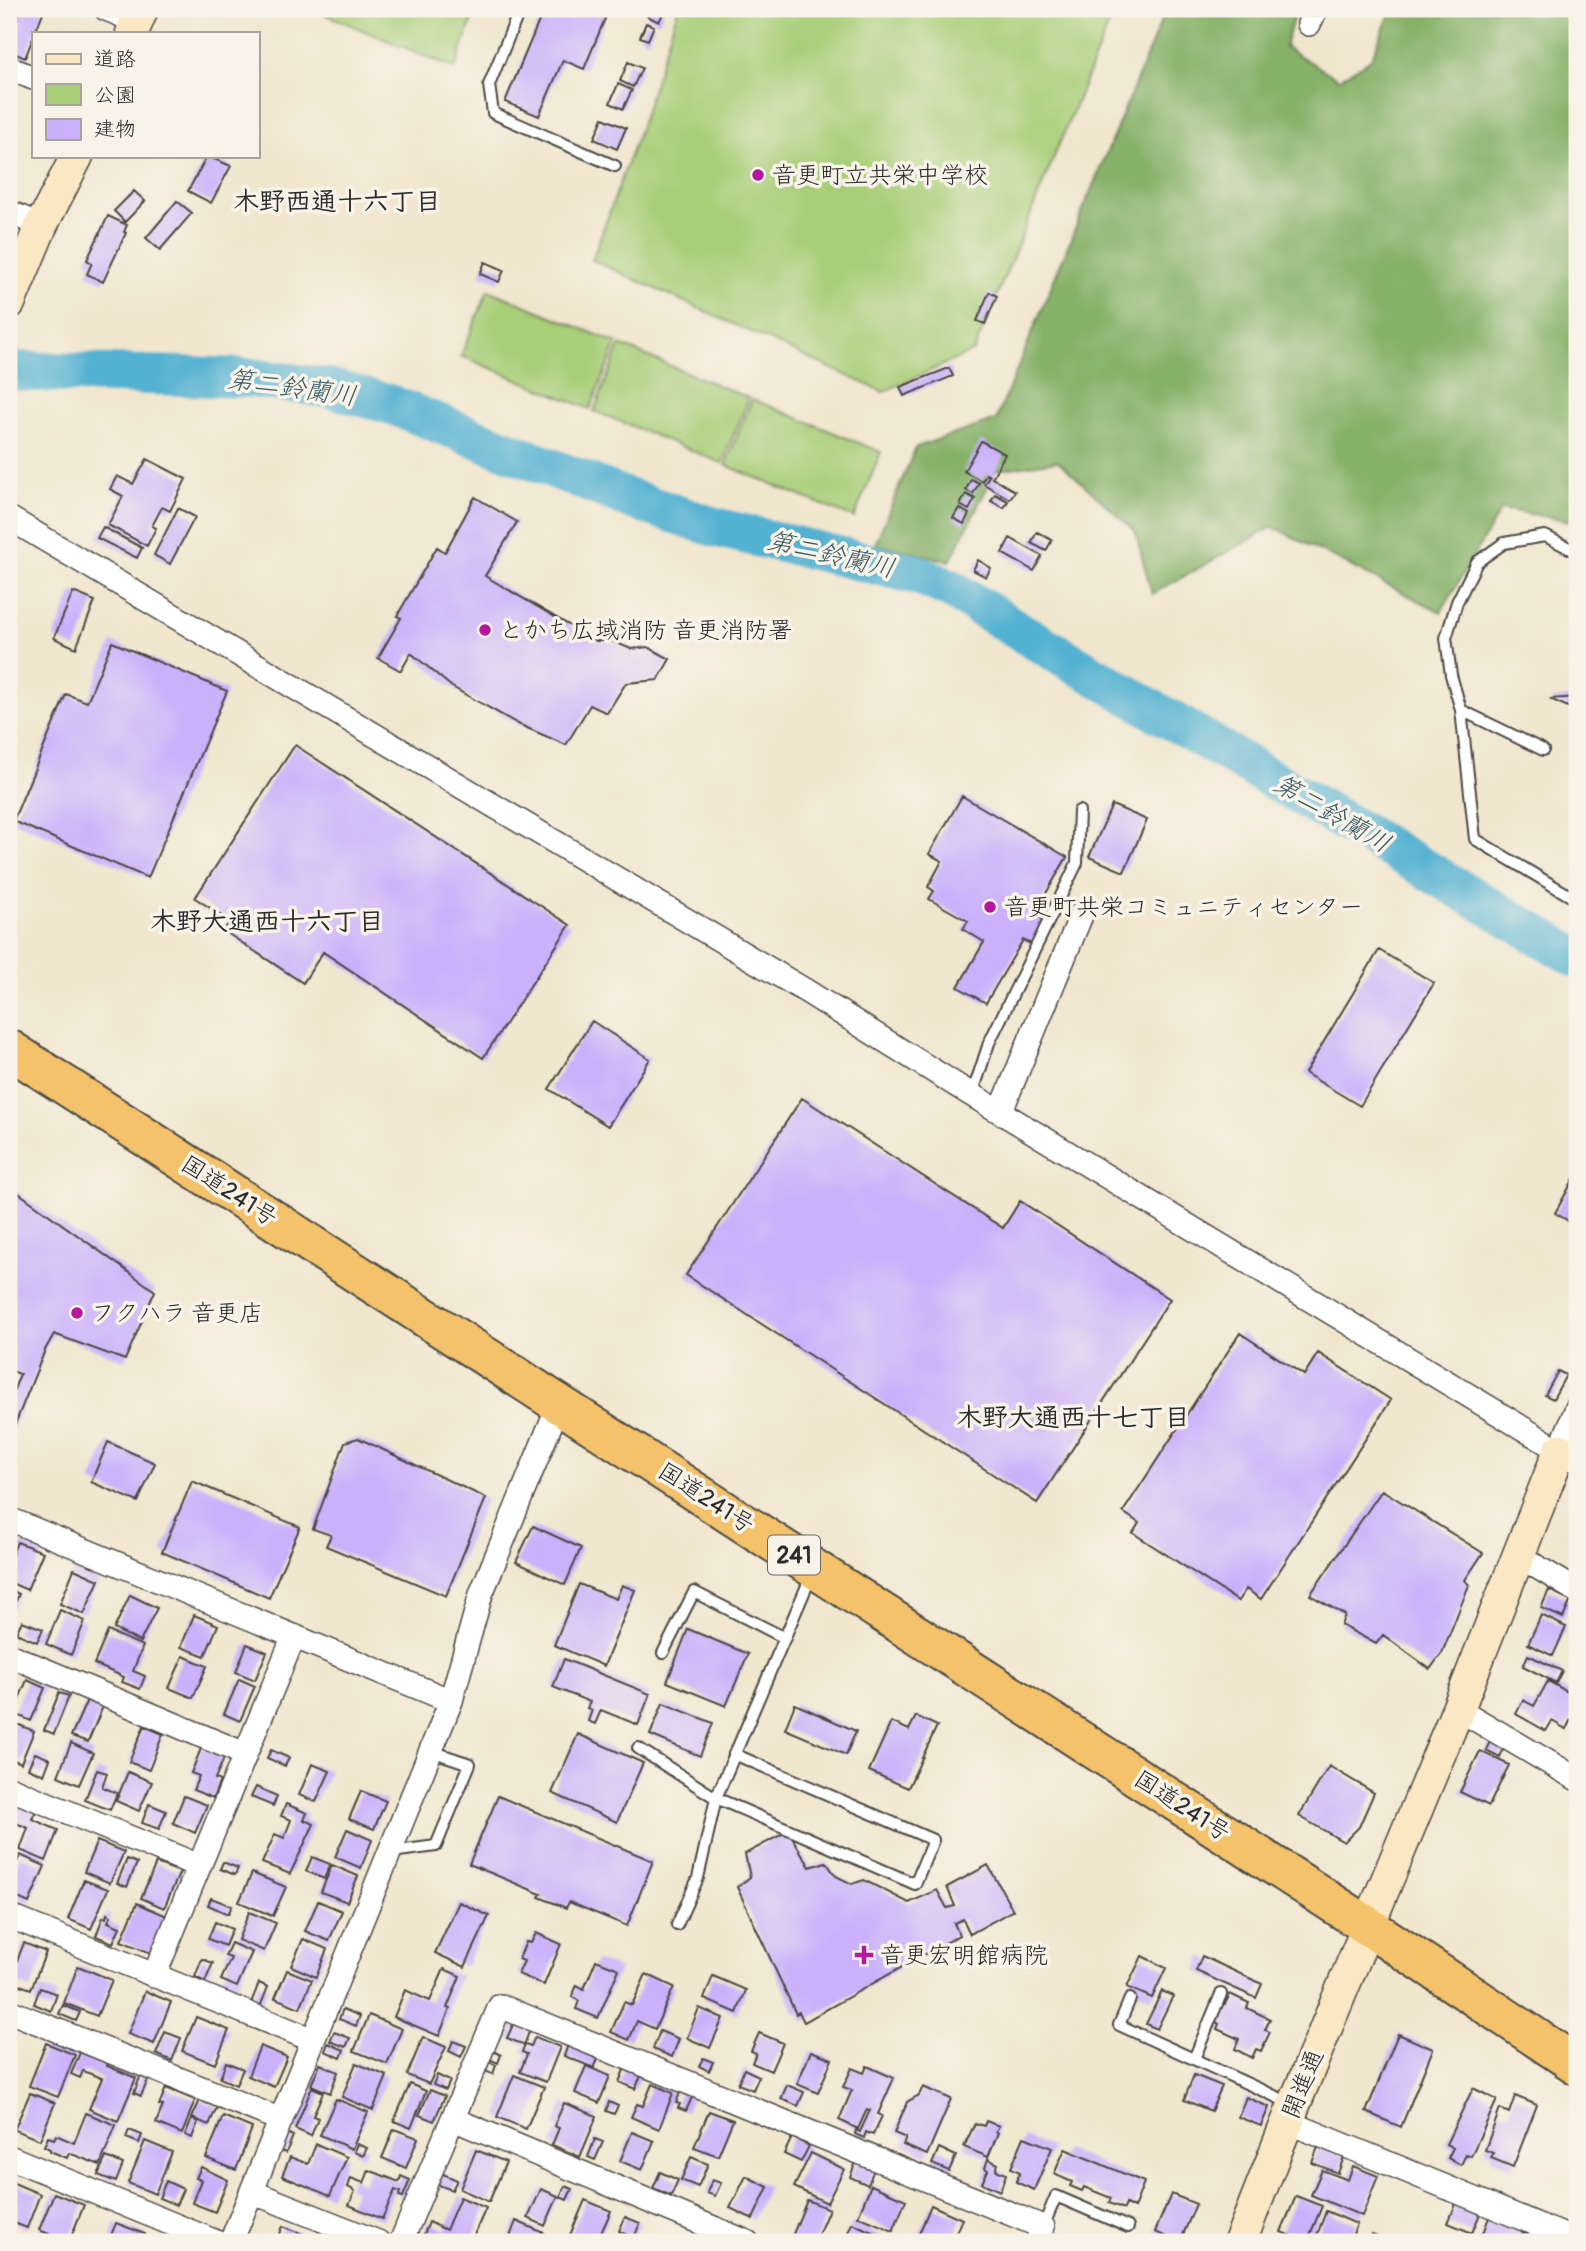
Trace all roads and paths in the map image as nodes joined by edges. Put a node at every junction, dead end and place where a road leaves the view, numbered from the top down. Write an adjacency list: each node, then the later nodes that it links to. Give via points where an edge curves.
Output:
1 (106, 9): 3 (street)
2 (520, 9): 7 (lane, via 489,85 493,113)
3 (136, 21)
4 (9, 68): 5 (street)
5 (32, 78)
6 (76, 158): 9 (street)
7 (615, 166)
8 (9, 212): 9 (street)
9 (41, 226): 10 (street)
10 (9, 303)
11 (9, 518): 19 (street, via 806,991)
12 (1577, 552): 13 (lane, via 1545,537 1504,543 1478,562 1457,602 1446,638)
13 (1461, 710): 14 (lane); 16 (lane, via 1475,839)
14 (1543, 750)
15 (1079, 811): 19 (lane, via 1077,863 989,1043)
16 (1577, 900)
17 (1082, 913): 20 (street)
18 (9, 1049): 21 (highway, 国道241号 / 241)
19 (972, 1095): 20 (street)
20 (1001, 1111): 23 (street)
21 (559, 1404): 26 (highway, 国道241号 / 241); 32 (street, via 481,1594)
22 (1577, 1408): 23 (street)
23 (1568, 1455): 25 (street, 開進通)
24 (9, 1520): 28 (street)
25 (1517, 1555): 27 (street); 33 (street, 開進通)
26 (815, 1569): 29 (lane); 45 (highway, 国道241号 / 241)
27 (1577, 1591)
28 (294, 1636): 32 (street); 36 (street)
29 (785, 1638): 30 (lane, via 694,1592); 37 (lane)
30 (663, 1654)
31 (9, 1655): 36 (street)
32 (451, 1701): 35 (street)
33 (1458, 1709): 38 (street); 45 (street, 開進通)
34 (638, 1748): 40 (lane)
35 (431, 1751): 41 (street); 41 (lane, via 470,1764 436,1846)
36 (245, 1754): 42 (street)
37 (734, 1754): 40 (lane); 40 (lane, via 933,1840 929,1851 915,1884)
38 (1577, 1779)
39 (9, 1788): 42 (street)
40 (716, 1798): 44 (lane, via 698,1878)
41 (390, 1852): 50 (street)
42 (199, 1866): 46 (street)
43 (9, 1916): 46 (street)
44 (677, 1925)
45 (1368, 1926): 52 (highway, 国道241号 / 241); 53 (street, 開進通)
46 (154, 1976): 50 (street)
47 (1221, 1994): 51 (lane)
48 (1130, 1998): 51 (lane, via 1119,2025)
49 (9, 2011): 55 (street)
50 (313, 2040): 55 (street)
51 (1194, 2059): 53 (lane)
52 (1577, 2065)
53 (1291, 2114): 60 (street); 66 (street, 開進通)
54 (453, 2119): 59 (street, via 500,2006); 64 (street); 65 (street)
55 (281, 2120): 57 (street)
56 (9, 2157): 61 (street)
57 (252, 2192): 62 (street); 63 (street)
58 (1128, 2227): 59 (lane, via 1056,2196)
59 (1040, 2235)
60 (1577, 2241)
61 (216, 2242)
62 (231, 2242)
63 (378, 2242)
64 (401, 2242)
65 (747, 2242)
66 (1240, 2242)

